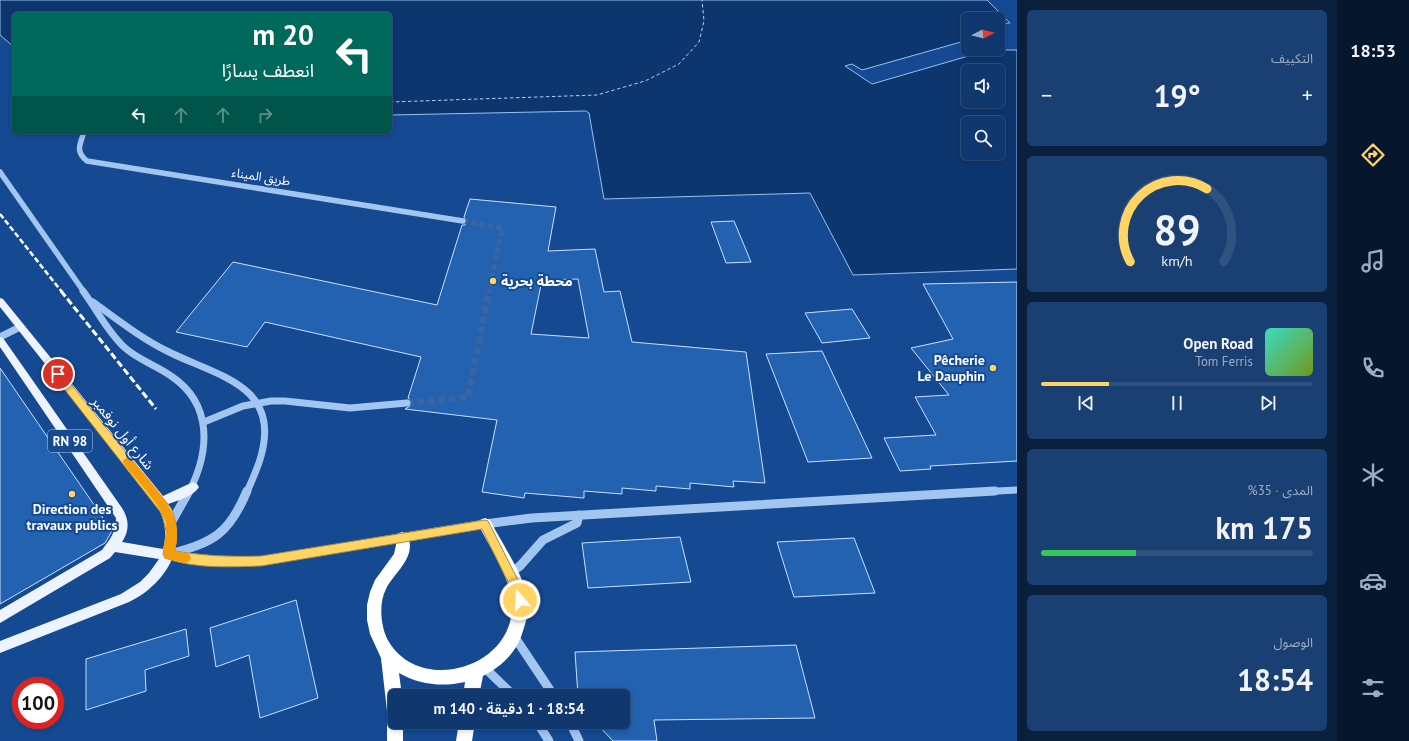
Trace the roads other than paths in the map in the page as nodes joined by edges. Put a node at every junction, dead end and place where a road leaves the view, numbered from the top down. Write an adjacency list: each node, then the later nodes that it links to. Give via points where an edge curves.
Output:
1 (83, 134): 3 (street, طريق الميناء, via 79,149 81,156 87,161)
2 (0, 172): 4 (street)
3 (463, 221)
4 (90, 300): 8 (street, via 164,350 186,362 236,382); 10 (street, via 113,336 131,352 177,380 188,390 198,405)
5 (0, 301): 6 (main road, شارع أول نوفمبر / RN 98)
6 (20, 327): 7 (street); 13 (main road, شارع أول نوفمبر / RN 98)
7 (0, 339): 18 (main road, RN 98, via 118,510 122,518 122,527)
8 (258, 403): 9 (street, via 285,401 350,408); 10 (street, via 243,406); 19 (street, via 266,428 265,445 261,462 235,517 220,534 198,546)
9 (407, 403)
10 (204, 422): 11 (street, via 203,453)
11 (192, 487): 13 (main road); 15 (street)
12 (1017, 490): 14 (street)
13 (161, 502): 15 (main road, شارع أول نوفمبر / RN 98)
14 (579, 515): 16 (street); 20 (street, via 577,523 543,540 523,565)
15 (171, 523): 19 (main road, شارع أول نوفمبر / RN 98, via 172,535)
16 (485, 524): 17 (street); 20 (highway)
17 (402, 538): 19 (street, via 261,561 198,560); 24 (highway, via 402,557 380,586 375,600 375,629)
18 (113, 546): 19 (main road); 21 (main road, RN 98, via 95,562)
19 (168, 554): 23 (main road, RN 98, via 159,571 144,586 125,598)
20 (509, 573): 22 (highway, via 518,589 520,600 520,613)
21 (0, 617)
22 (514, 636): 25 (highway, via 497,658); 28 (street)
23 (0, 647)
24 (389, 656): 25 (highway, via 419,675 438,679 457,678); 32 (highway)
25 (480, 670): 26 (highway); 27 (street)
26 (474, 689)
27 (505, 689)
28 (549, 689)
29 (466, 729): 33 (highway)
30 (541, 729): 34 (street)
31 (573, 729): 35 (street)
32 (395, 741)
33 (464, 741)
34 (549, 741)
35 (579, 741)

